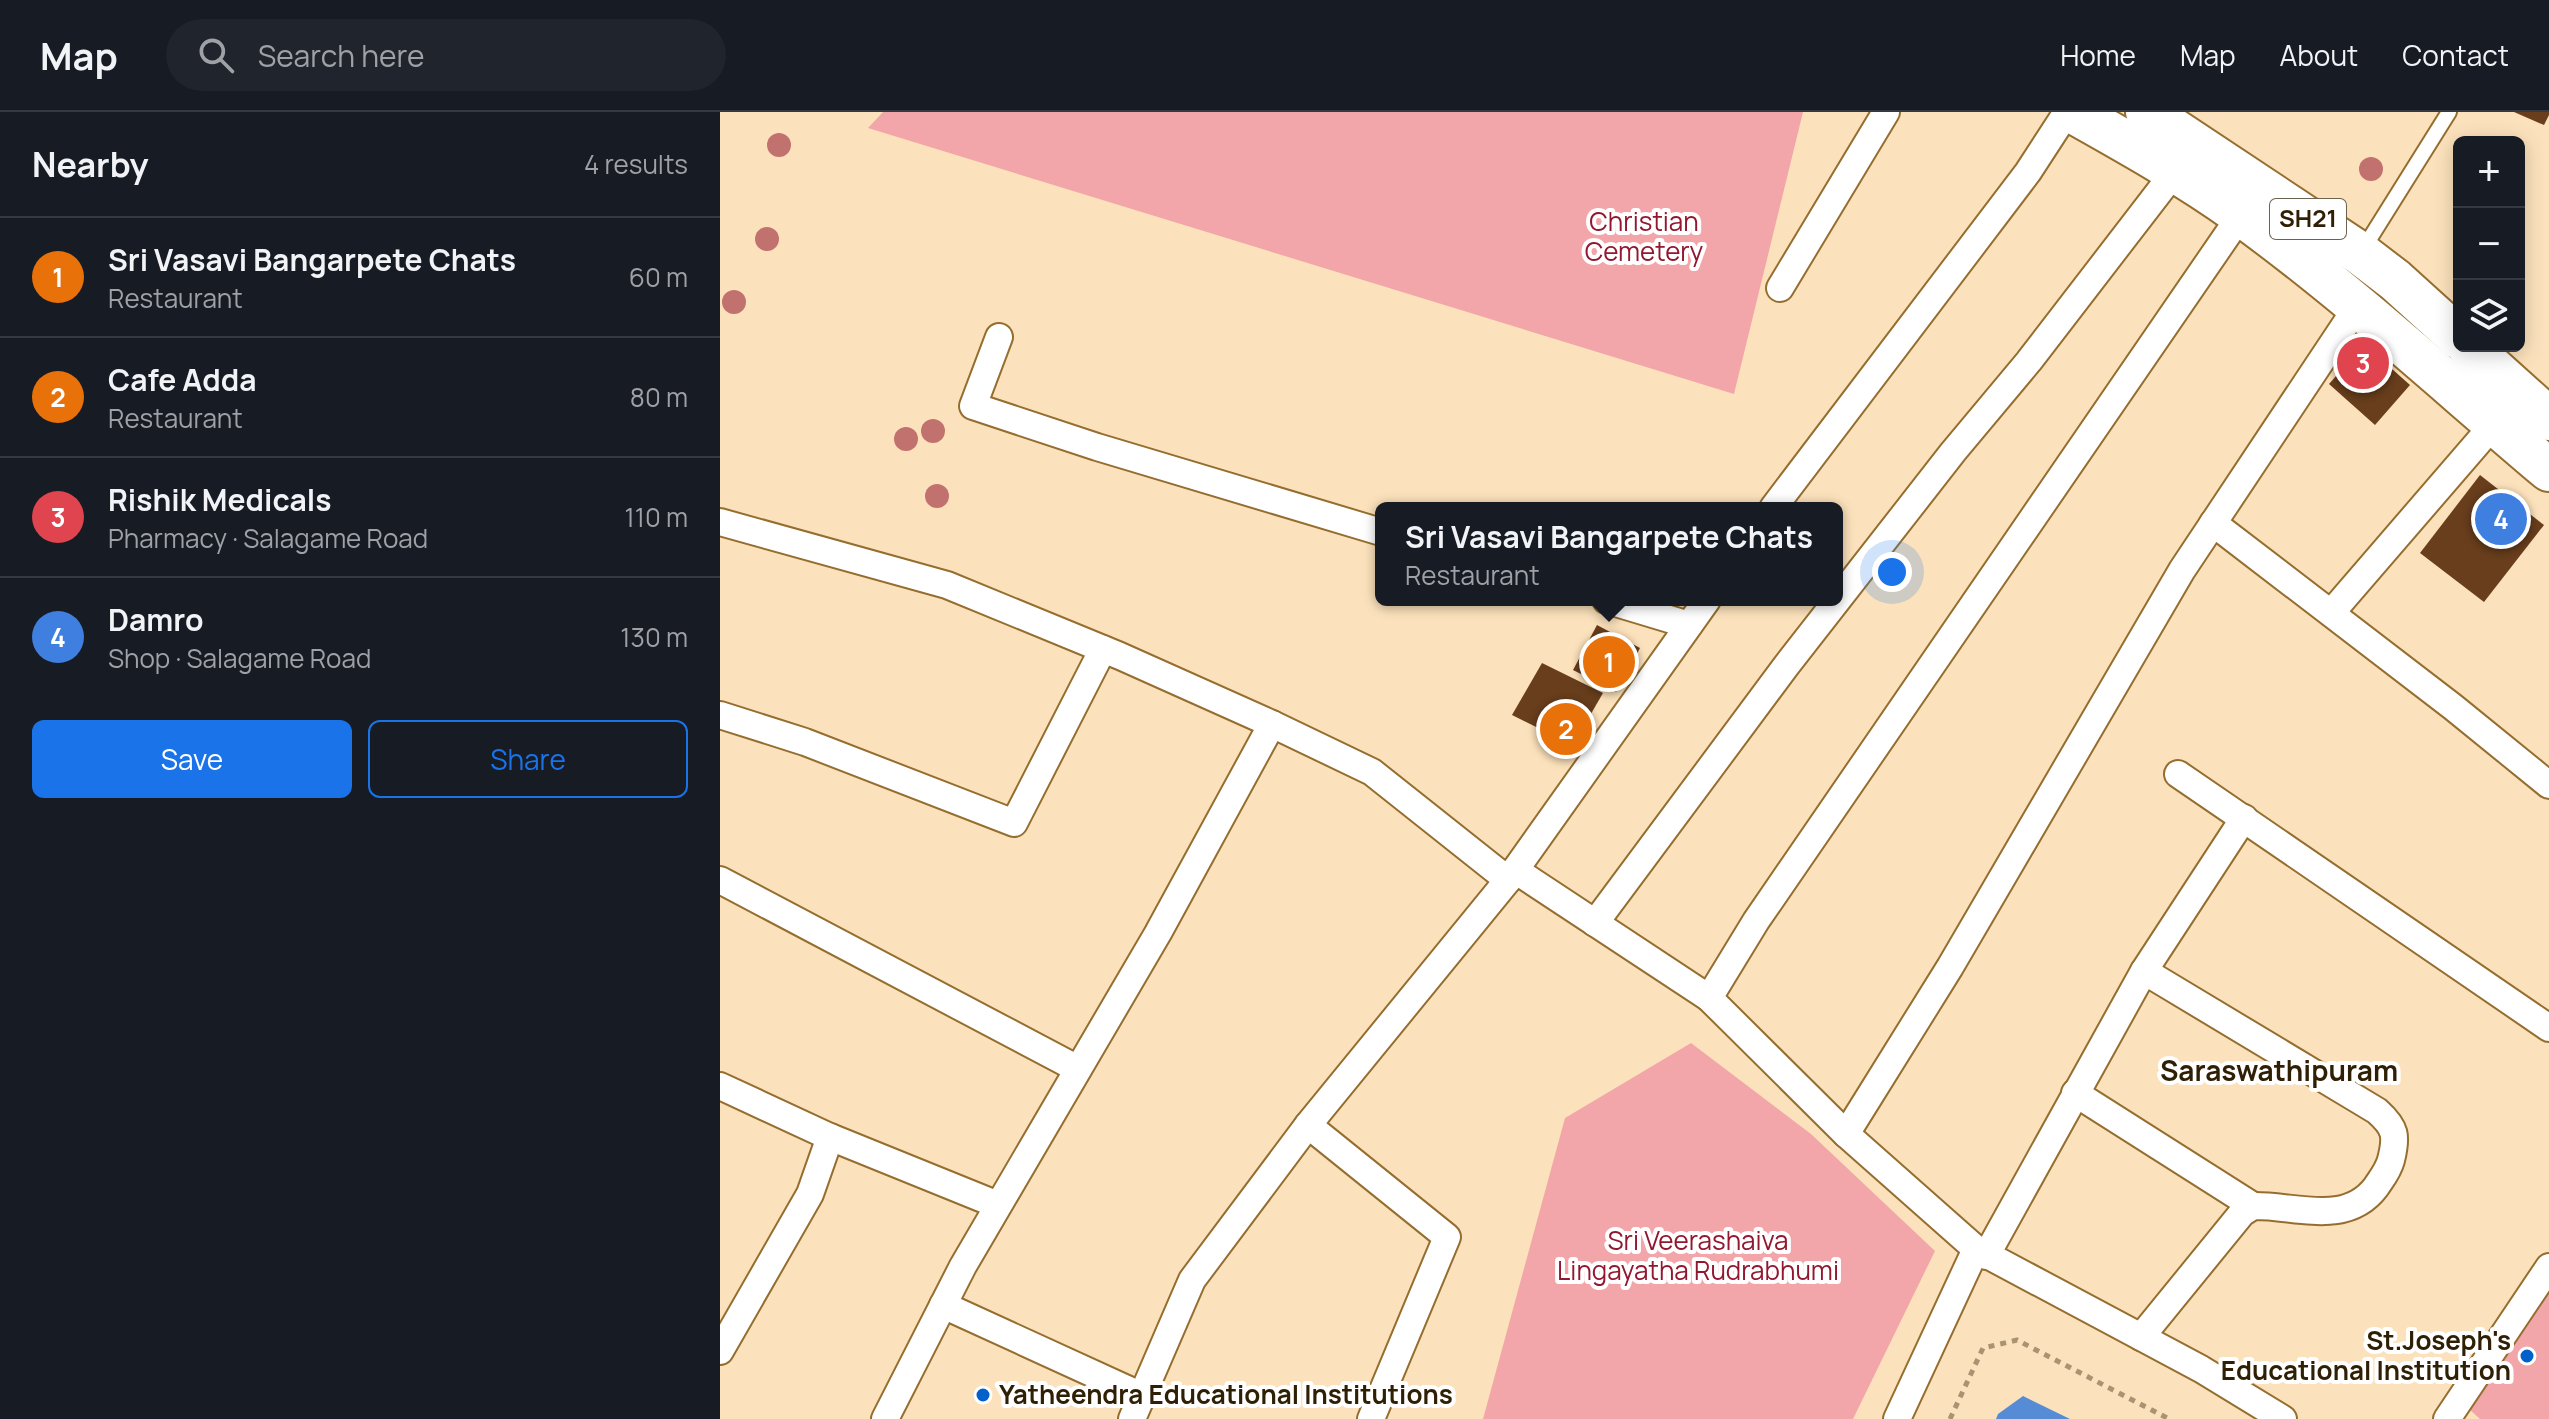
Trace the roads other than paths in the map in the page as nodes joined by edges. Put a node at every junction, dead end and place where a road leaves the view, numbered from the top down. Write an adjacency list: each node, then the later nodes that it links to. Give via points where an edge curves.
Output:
1 (1886, 112): 9 (street)
2 (2067, 112): 17 (street, via 2028,172)
3 (2073, 112): 6 (main road)
4 (2147, 112): 8 (main road, SH21)
5 (2449, 112): 8 (lane)
6 (2176, 170): 7 (main road); 21 (street)
7 (2241, 215): 10 (main road); 37 (street, via 1764,908)
8 (2361, 254): 11 (main road, SH21)
9 (1780, 288)
10 (2357, 307): 15 (main road); 19 (street)
11 (2453, 333)
12 (999, 337): 20 (street, via 973,406)
13 (2475, 352): 14 (main road)
14 (2549, 419)
15 (2494, 424): 16 (main road); 25 (street)
16 (2549, 470)
17 (1778, 502)
18 (720, 522): 27 (street, via 947,585)
19 (2213, 523): 25 (street); 43 (street)
20 (1375, 530)
21 (1843, 593)
22 (1626, 606): 26 (street)
23 (1703, 606): 26 (street)
24 (1833, 606): 35 (street)
25 (2331, 613): 31 (street)
26 (1689, 625): 33 (street)
27 (1103, 649): 28 (street, via 1014,823); 29 (street)
28 (720, 715)
29 (1272, 724): 33 (street, via 1372,772); 39 (street)
30 (2178, 774): 32 (street)
31 (2549, 785)
32 (2244, 818): 36 (street); 38 (street)
33 (1511, 875): 35 (street); 42 (street)
34 (720, 880): 39 (street)
35 (1595, 923): 37 (street)
36 (2144, 971): 41 (street); 46 (street, via 2390,1123 2396,1141 2388,1170 2353,1207 2333,1212)
37 (1709, 998): 43 (street)
38 (2549, 1028)
39 (1078, 1069): 45 (street)
40 (720, 1086): 44 (street)
41 (2075, 1093): 46 (street); 47 (street)
42 (1308, 1125): 52 (street, via 1192,1280); 54 (street, via 1447,1237)
43 (1846, 1134): 47 (street)
44 (830, 1137): 45 (street); 51 (street, via 810,1194)
45 (998, 1205): 49 (street)
46 (2253, 1206): 50 (street)
47 (1981, 1252): 50 (street); 55 (street)
48 (2549, 1267): 57 (street)
49 (943, 1305): 52 (street); 53 (street)
50 (2141, 1337): 56 (street)
51 (720, 1351)
52 (1141, 1411)
53 (885, 1419)
54 (1371, 1419)
55 (1897, 1419)
56 (2283, 1419)
57 (2447, 1419)

